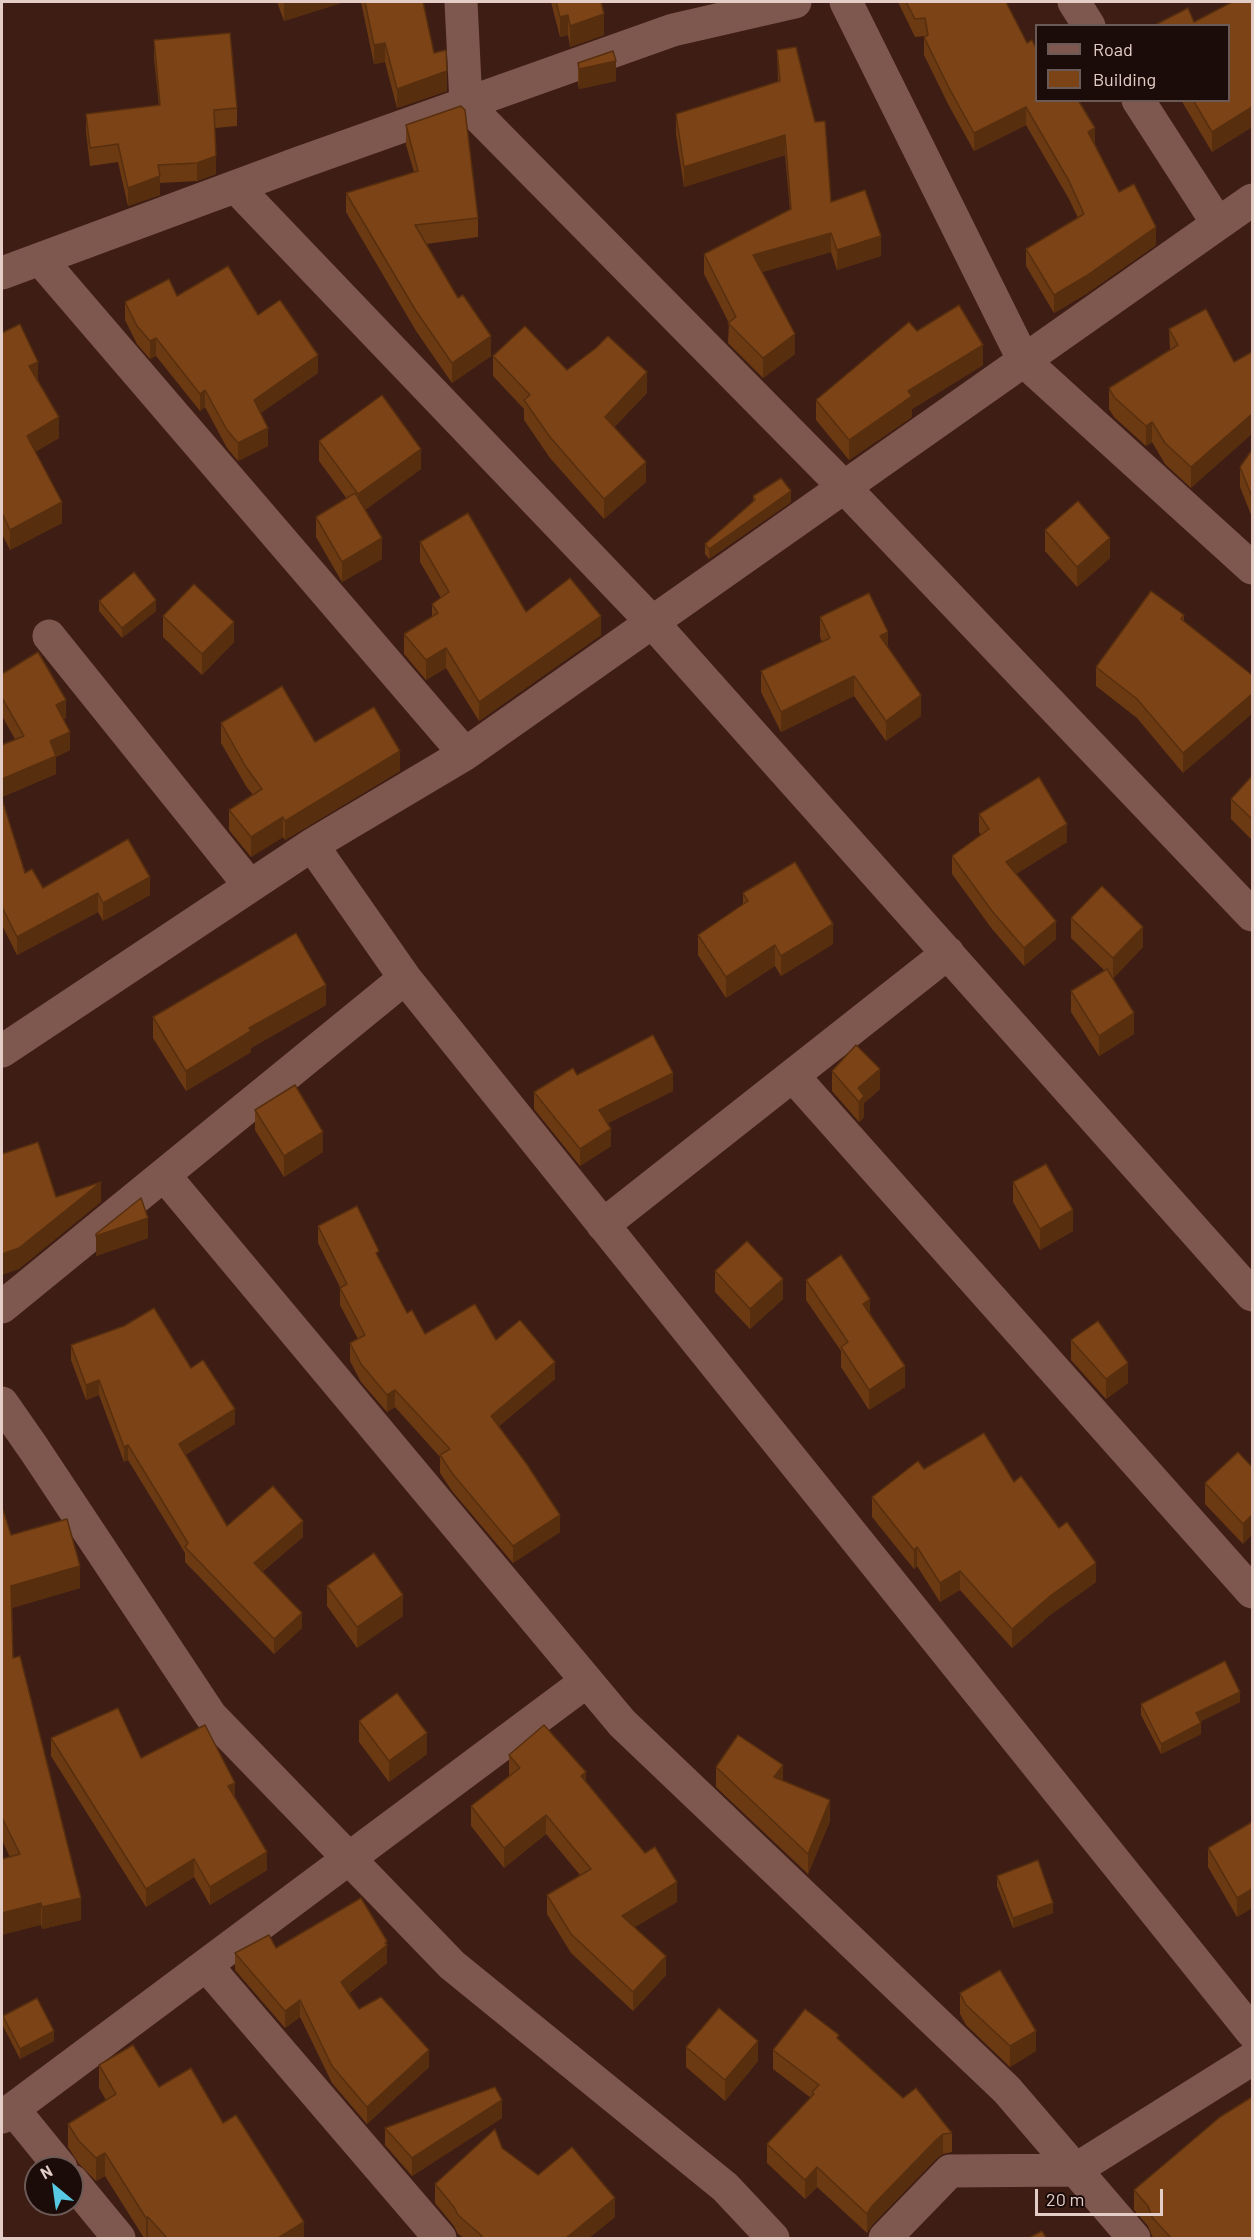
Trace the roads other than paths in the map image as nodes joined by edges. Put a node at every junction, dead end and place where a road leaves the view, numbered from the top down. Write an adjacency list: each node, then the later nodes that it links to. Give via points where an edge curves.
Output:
1 (462, 2): 7 (street)
2 (793, 2): 7 (street, via 673,30)
3 (846, 2): 12 (street)
4 (1074, 2): 5 (street)
5 (1088, 24)
6 (1140, 102): 9 (street)
7 (466, 104): 8 (street); 13 (street)
8 (236, 187): 10 (street); 15 (street)
9 (1241, 213): 12 (street)
10 (40, 259): 11 (street); 17 (street)
11 (2, 273)
12 (1024, 361): 13 (street); 14 (street)
13 (844, 487): 15 (street); 20 (street)
14 (1252, 568)
15 (652, 622): 17 (street); 21 (street)
16 (49, 636): 19 (street)
17 (465, 754): 18 (street)
18 (312, 845): 19 (street); 22 (street)
19 (250, 886): 23 (street)
20 (1252, 915)
21 (948, 953): 24 (street); 27 (street)
22 (405, 978): 25 (street); 26 (street)
23 (2, 1051)
24 (793, 1076): 26 (street); 30 (street)
25 (164, 1174): 28 (street); 31 (street)
26 (603, 1225): 34 (street)
27 (1252, 1295)
28 (2, 1307)
29 (2, 1403): 32 (street, via 212,1716)
30 (1252, 1592)
31 (587, 1681): 32 (street); 38 (street, via 622,1723 1007,2090)
32 (350, 1858): 33 (street); 42 (street, via 452,1965 725,2187)
33 (206, 1965): 36 (street); 41 (street)
34 (1252, 2032)
35 (1252, 2060): 38 (street)
36 (7, 2113): 37 (street)
37 (49, 2156)
38 (1075, 2170): 43 (street, via 950,2171); 44 (street)
39 (84, 2196): 40 (street)
40 (119, 2238)
41 (440, 2238)
42 (773, 2238)
43 (885, 2238)
44 (1134, 2238)

